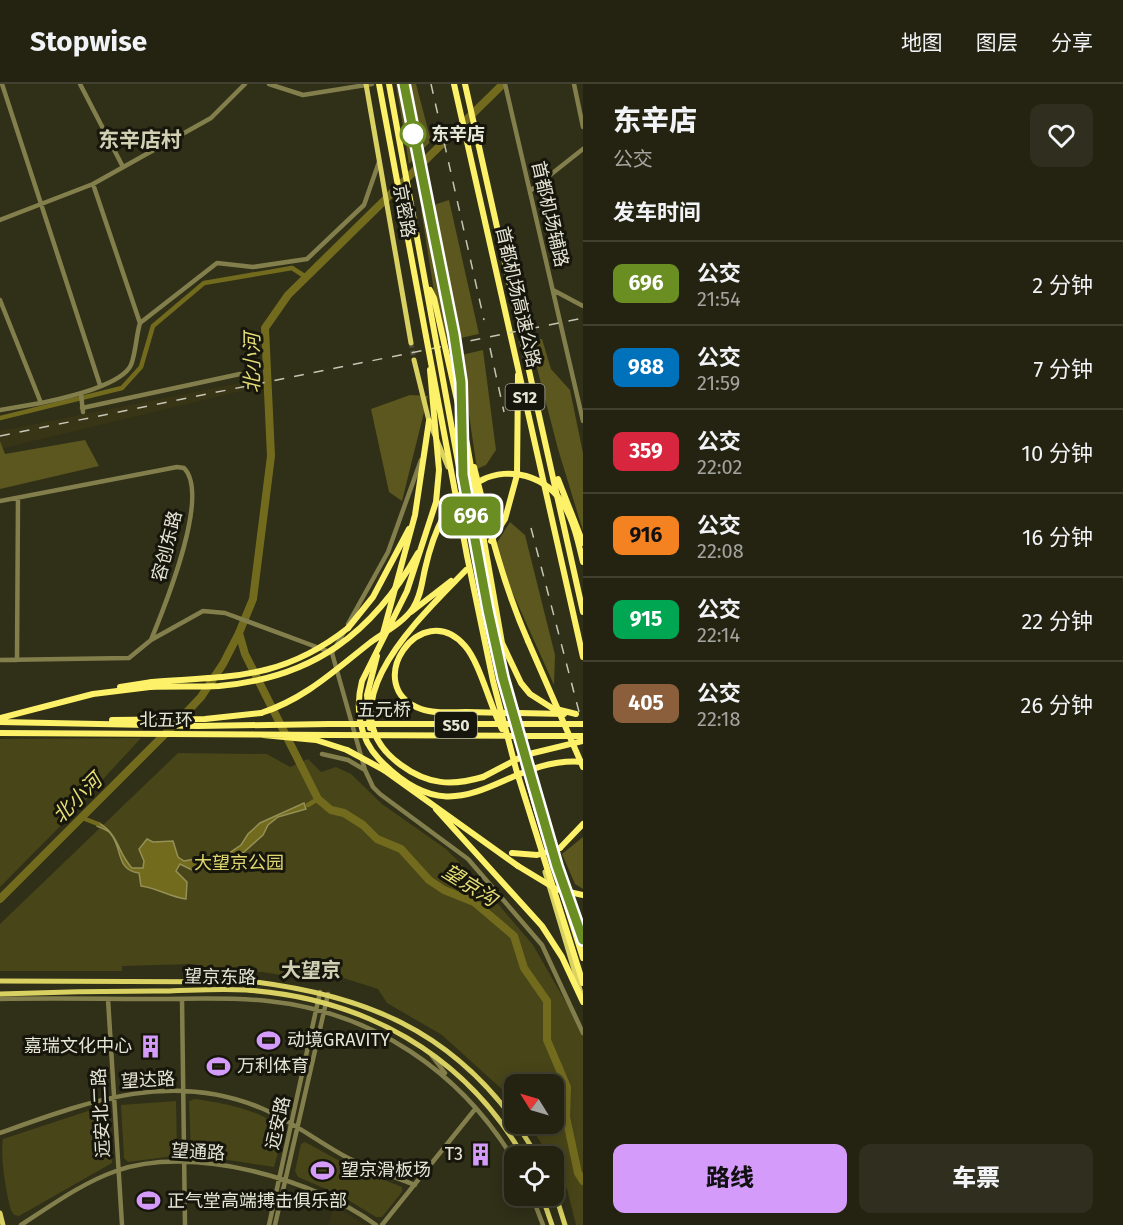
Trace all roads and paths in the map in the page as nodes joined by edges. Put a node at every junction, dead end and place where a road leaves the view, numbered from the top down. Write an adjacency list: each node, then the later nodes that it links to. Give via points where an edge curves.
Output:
1 (2, 84): 19 (street)
2 (80, 84): 16 (street)
3 (245, 84): 16 (street, via 211,118)
4 (269, 84): 5 (street, via 303,95)
5 (368, 84): 15 (main road, 京密路)
6 (379, 84): 29 (highway, bridge)
7 (389, 84): 21 (highway, bridge)
8 (404, 84): 26 (main road, 京密路)
9 (454, 84): 31 (highway, 首都机场高速公路 / S12)
10 (465, 84): 41 (highway, 首都机场高速公路 / S12)
11 (506, 84): 18 (street, 首都机场辅路)
12 (574, 84): 13 (street)
13 (583, 127)
14 (583, 149): 18 (street)
15 (379, 160): 25 (street, via 364,205 307,259 253,267 217,263); 27 (main road, 京密路)
16 (121, 168): 17 (street)
17 (93, 184): 19 (street); 25 (street)
18 (530, 191): 22 (street, 首都机场辅路)
19 (40, 205): 20 (street); 33 (street)
20 (0, 220)
21 (426, 282): 39 (highway, bridge, via 434,298); 77 (highway, bridge, via 501,680)
22 (554, 290): 24 (street); 37 (street, 首都机场辅路)
23 (0, 300): 35 (street)
24 (583, 306)
25 (140, 323): 33 (street, via 132,364 125,374)
26 (454, 335)
27 (411, 343)
28 (456, 350): 76 (main road, via 461,382 463,475 493,633 557,866)
29 (430, 357): 45 (highway, bridge, via 439,470); 79 (highway, bridge, via 493,681 516,769)
30 (414, 360): 38 (main road)
31 (518, 365): 48 (highway, bridge, via 517,475 504,519 491,542); 53 (highway, 首都机场高速公路 / S12)
32 (240, 374): 34 (street, via 82,410)
33 (100, 385): 34 (street)
34 (81, 394): 35 (street)
35 (41, 403): 36 (street)
36 (0, 410)
37 (583, 421)
38 (429, 422): 40 (highway); 62 (main road, via 448,465)
39 (467, 444): 57 (highway, bridge, via 496,619 508,660 536,699 552,708); 70 (highway, bridge, via 510,601)
40 (425, 449): 44 (highway); 52 (street, via 388,552)
41 (551, 462): 46 (highway); 49 (highway, 首都机场高速公路 / S12)
42 (18, 498): 43 (street); 51 (street, 容创东路, via 177,467 189,473 191,506 186,540); 55 (street)
43 (0, 503)
44 (415, 515): 56 (highway, bridge, via 373,597 348,628 324,647 299,660 250,675); 66 (highway, via 367,695 367,714)
45 (428, 531): 56 (highway, bridge, via 388,601 359,631 317,660 263,680 218,686); 69 (highway, bridge, via 407,591 358,695 359,718 369,745 385,765 404,779 423,790 446,796 481,792 547,763)
46 (583, 543)
47 (583, 561): 50 (highway, bridge, via 571,516 555,492 524,475 494,475 470,486 448,510 434,539 418,598)
48 (466, 570): 50 (highway, bridge); 66 (highway, via 399,642 386,662 374,695)
49 (583, 612)
50 (406, 616): 59 (highway, bridge, via 308,692 261,713 205,719)
51 (151, 640): 52 (street, via 203,610 229,614); 55 (street, via 129,658)
52 (332, 653): 71 (street)
53 (583, 657)
54 (0, 660): 55 (street)
55 (17, 660)
56 (151, 684): 58 (highway, via 93,694)
57 (580, 714): 62 (highway, bridge, via 466,712 431,712 419,709 403,698 395,679 395,667 406,644 416,636 439,631 450,634 467,648)
58 (0, 720): 59 (highway, 北五环 / S50)
59 (63, 722): 60 (highway, 北五环 / S50)
60 (329, 724): 61 (highway, 五元桥 / S50, bridge)
61 (583, 724)
62 (502, 729): 90 (main road)
63 (0, 734): 64 (highway, 北五环)
64 (289, 736): 65 (highway, 五元桥 / S50, bridge); 72 (highway, bridge, via 347,750 384,770)
65 (583, 736)
66 (375, 738): 67 (highway, bridge, via 401,765 436,783 454,784 483,777 525,755)
67 (583, 741)
68 (322, 754): 71 (street, via 348,760)
69 (583, 762)
70 (583, 767)
71 (365, 770): 94 (street, via 373,787 468,859 519,918 551,960)
72 (436, 809): 74 (highway); 90 (highway, via 542,926)
73 (583, 824): 74 (highway, bridge, via 560,848 537,855)
74 (493, 848): 75 (highway, bridge, via 556,889)
75 (583, 895)
76 (583, 940)
77 (583, 958)
78 (0, 981): 82 (main road, 望京东路, via 256,982)
79 (583, 983)
80 (231, 990): 81 (main road, 望京东路); 89 (street); 92 (main road, 望京东路, via 289,996)
81 (60, 992): 83 (main road, 望京东路); 86 (street)
82 (320, 992): 84 (main road, 望京东路); 92 (street, 远安路)
83 (0, 994)
84 (328, 994): 91 (street, 远安路); 100 (main road, 望京东路, via 394,1017 422,1032 476,1075)
85 (0, 999): 86 (street)
86 (70, 999): 87 (street)
87 (108, 999): 88 (street); 98 (street, 远安北二路)
88 (182, 999): 89 (street); 97 (street)
89 (216, 1000): 92 (street, via 252,999)
90 (583, 1001)
91 (326, 1004): 92 (main road, 望京东路); 93 (street, 远安路); 95 (main road, 望京东路, via 366,1016)
92 (317, 1006): 93 (street); 101 (street, 远安路)
93 (324, 1011): 96 (street, via 394,1040); 101 (street, 远安路)
94 (583, 1033)
95 (428, 1051): 96 (street); 104 (main road, 望京东路, via 481,1098)
96 (449, 1079): 99 (street)
97 (182, 1092): 98 (street, 望达路); 101 (street, 望达路, via 236,1099); 105 (street)
98 (114, 1095): 102 (street, 望达路); 106 (street, 远安北二路)
99 (476, 1108): 103 (street); 108 (street)
100 (504, 1108)
101 (294, 1125): 107 (street, 远安路); 108 (street, 望达路, via 349,1158)
102 (0, 1133)
103 (504, 1146)
104 (517, 1146)
105 (184, 1161): 106 (street, 望通路); 107 (street, 望通路); 116 (street)
106 (118, 1170): 114 (street, 望通路, via 72,1192); 115 (street, 远安北二路)
107 (282, 1179): 117 (street, 远安路); 118 (street, 远安路); 119 (street, 望通路, via 352,1209)
108 (415, 1185): 120 (street)
109 (536, 1206): 121 (street)
110 (545, 1206): 122 (main road)
111 (559, 1206): 123 (main road)
112 (0, 1213): 113 (main road)
113 (3, 1225)
114 (21, 1225)
115 (122, 1225)
116 (185, 1225)
117 (268, 1225)
118 (275, 1225)
119 (376, 1225)
120 (382, 1225)
121 (543, 1225)
122 (552, 1225)
123 (565, 1225)

